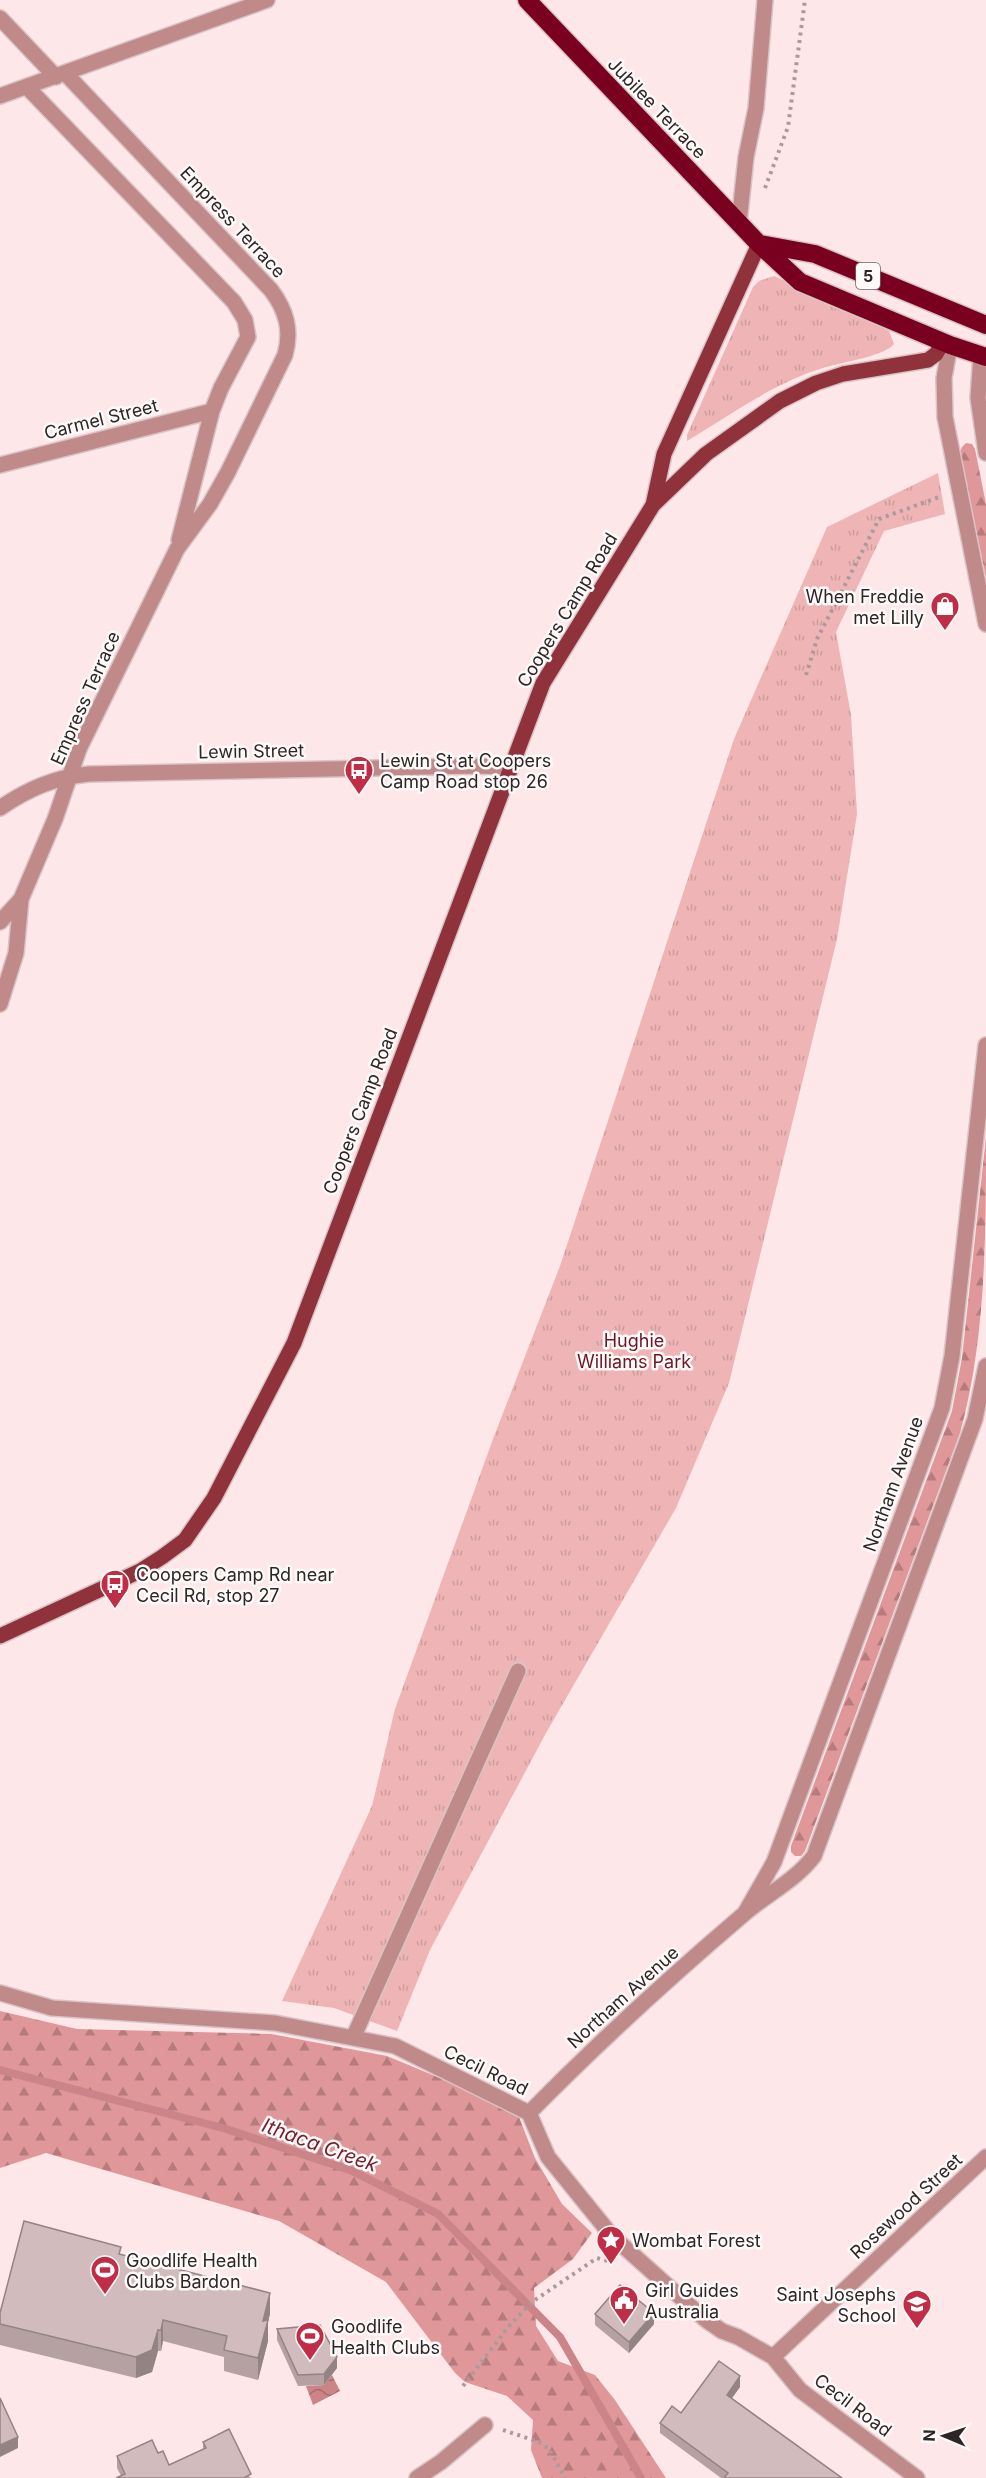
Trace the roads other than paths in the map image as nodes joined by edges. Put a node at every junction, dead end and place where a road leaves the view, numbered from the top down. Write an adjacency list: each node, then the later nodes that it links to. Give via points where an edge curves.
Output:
1 (267, 0): 5 (street)
2 (527, 0): 8 (highway, Jubilee Terrace / 5)
3 (765, 0): 8 (street, via 758,96)
4 (0, 18): 5 (street, Empress Terrace)
5 (60, 75): 6 (street); 17 (street, Empress Terrace, via 271,290 288,325 285,355 228,472)
6 (27, 87): 7 (street); 13 (street, Empress Terrace, via 240,310 248,337)
7 (0, 96)
8 (739, 224): 9 (highway, Jubilee Terrace / 5)
9 (759, 244): 10 (highway, 5, via 815,254); 11 (highway, Jubilee Terrace / 5, via 800,282); 16 (main road, Coopers Camp Road, via 664,454)
10 (980, 323): 11 (highway); 12 (highway)
11 (947, 343): 12 (highway, Jubilee Terrace / 5); 16 (main road, Coopers Camp Road, via 928,360 843,374 780,401 706,454); 18 (street, via 945,408)
12 (984, 356): 14 (street, via 978,398)
13 (212, 411): 15 (street, Carmel Street); 17 (street, Empress Terrace)
14 (986, 453)
15 (0, 465)
16 (653, 505): 19 (main road, Coopers Camp Road, via 543,683)
17 (177, 549): 20 (street, Empress Terrace, via 87,731)
18 (986, 624)
19 (510, 767): 20 (street, Lewin Street); 27 (main road, Coopers Camp Road, via 294,1343 214,1498 184,1540 162,1557)
20 (70, 777): 21 (street, Lewin Street, via 31,789); 22 (street, Empress Terrace)
21 (0, 808)
22 (21, 899): 23 (street, Empress Terrace); 24 (street, Empress Terrace, via 16,953)
23 (0, 922)
24 (0, 1004)
25 (986, 1045): 29 (street, Northam Avenue, via 952,1356 942,1408 774,1862)
26 (986, 1366): 29 (street, Northam Avenue, via 972,1428 814,1856 790,1881)
27 (0, 1636)
28 (518, 1671): 31 (street)
29 (746, 1913): 32 (street, Northam Avenue)
30 (0, 1993): 31 (street, Cecil Road, via 52,2008 275,2023)
31 (353, 2038): 32 (street, Cecil Road, via 395,2046)
32 (529, 2113): 34 (street, Cecil Road, via 548,2157 612,2236 706,2320)
33 (986, 2157): 34 (street, Rosewood Street)
34 (773, 2357): 37 (street, Cecil Road, via 800,2390)
35 (485, 2425): 36 (street)
36 (417, 2478)
37 (917, 2478)

